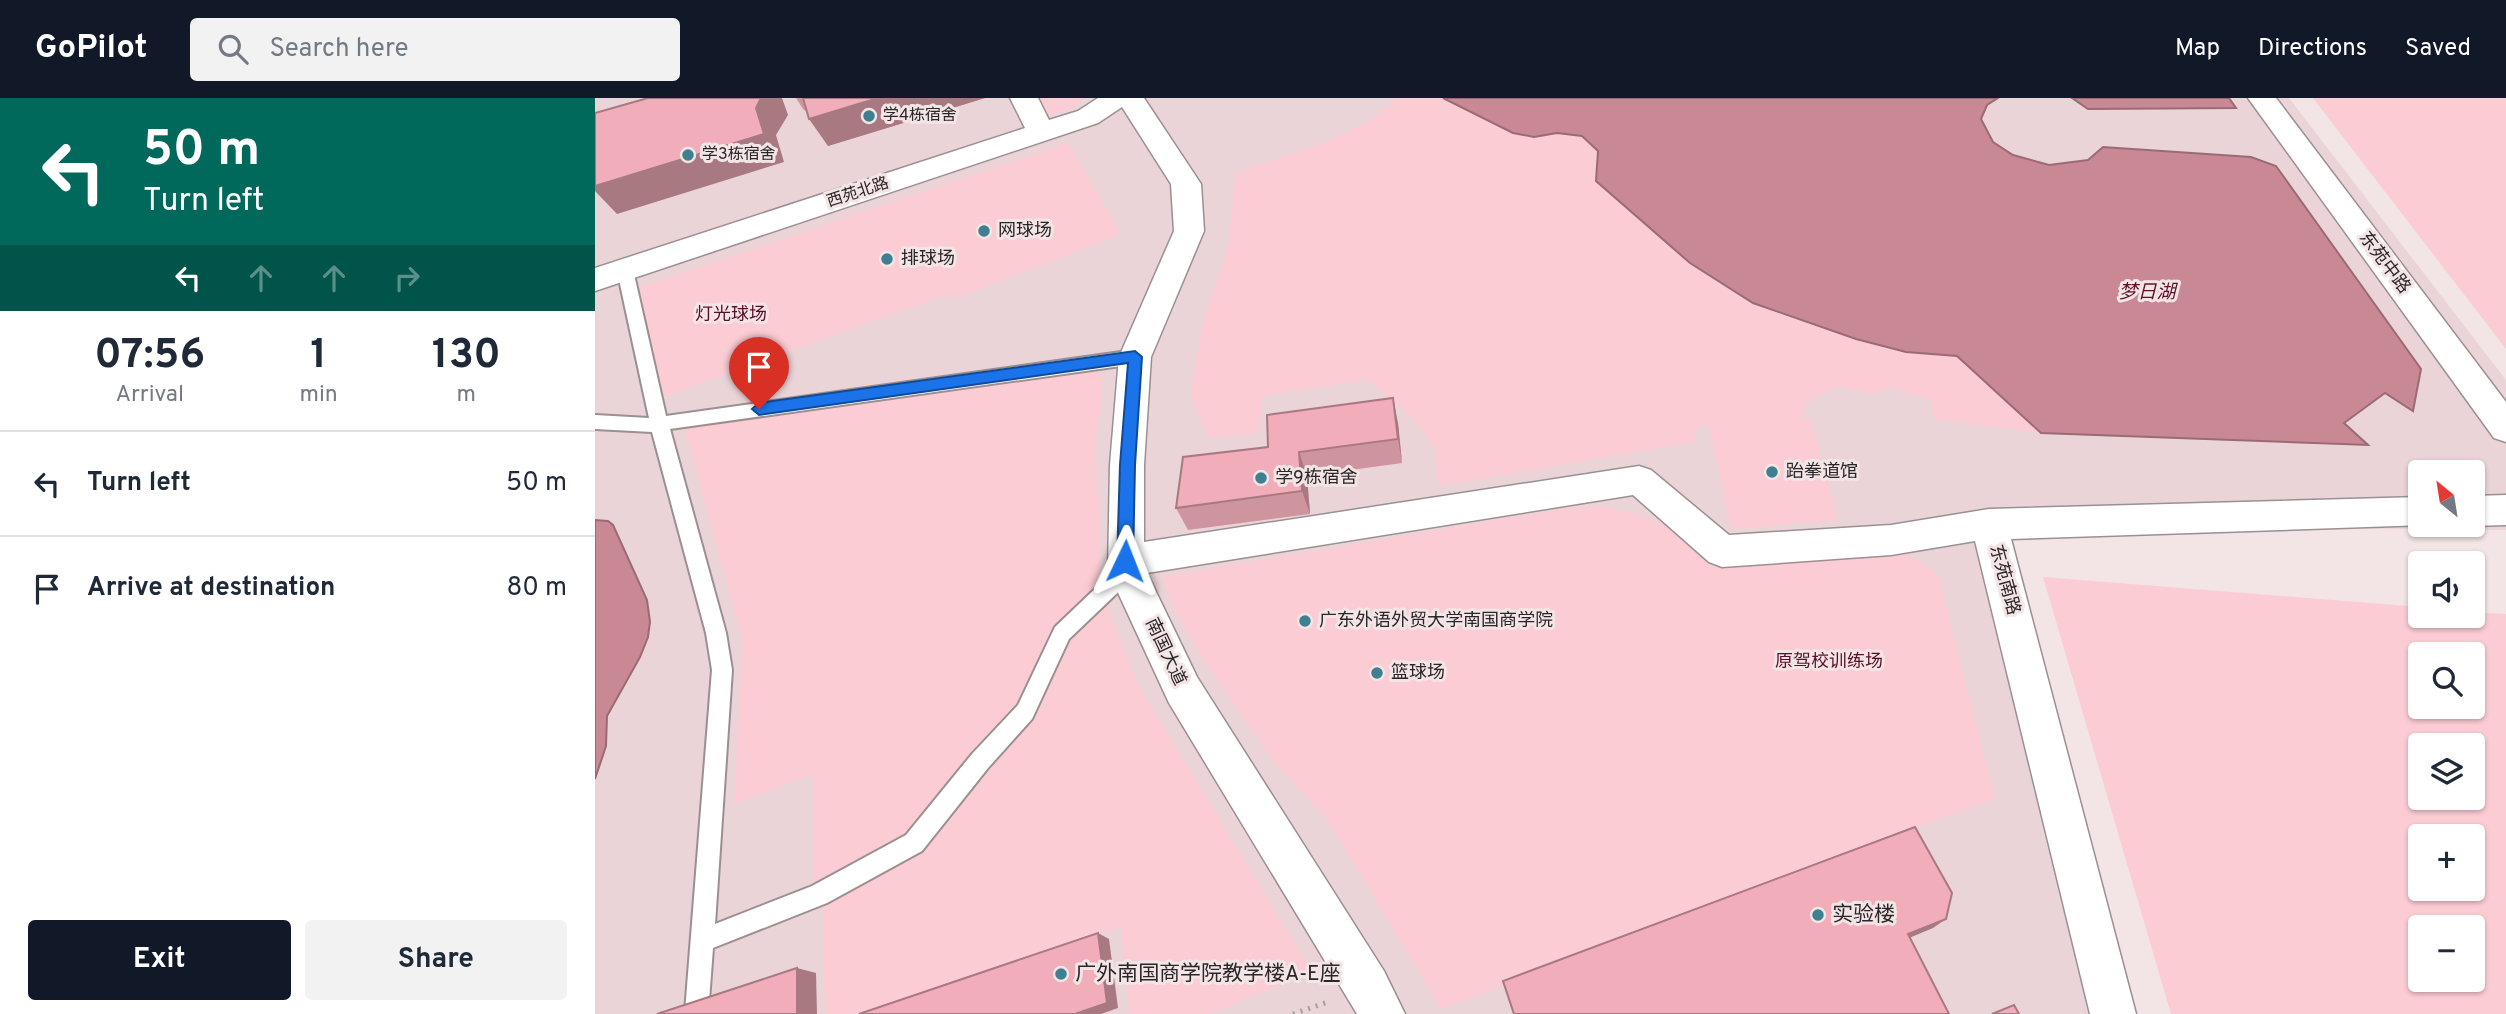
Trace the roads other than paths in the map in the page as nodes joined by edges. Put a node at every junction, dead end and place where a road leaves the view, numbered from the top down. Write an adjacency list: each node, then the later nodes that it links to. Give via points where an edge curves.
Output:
1 (1024, 98): 5 (street)
2 (1117, 98): 5 (street, 西苑北路, via 1088,117)
3 (1130, 98): 8 (street, 南国大道, via 1186,184 1189,231)
4 (2262, 98): 11 (street, 东苑中路)
5 (1041, 132): 6 (street, 西苑北路)
6 (625, 270): 7 (street, 西苑北路); 10 (lane)
7 (595, 280)
8 (1135, 357): 10 (lane); 16 (street, 南国大道)
9 (595, 422): 10 (lane)
10 (659, 423): 17 (lane, via 722,670)
11 (2506, 428)
12 (2506, 510): 13 (street)
13 (2485, 511)
14 (2408, 512): 15 (street, 东苑南路)
15 (1989, 524): 16 (street, via 1891,540 1722,551 1639,480); 20 (street, 东苑南路)
16 (1126, 566): 17 (lane, via 1062,634 1025,712 913,843 819,895); 19 (street, 南国大道, via 1183,690)
17 (702, 942): 18 (lane)
18 (697, 1012)
19 (1382, 1014)
20 (2113, 1014)

